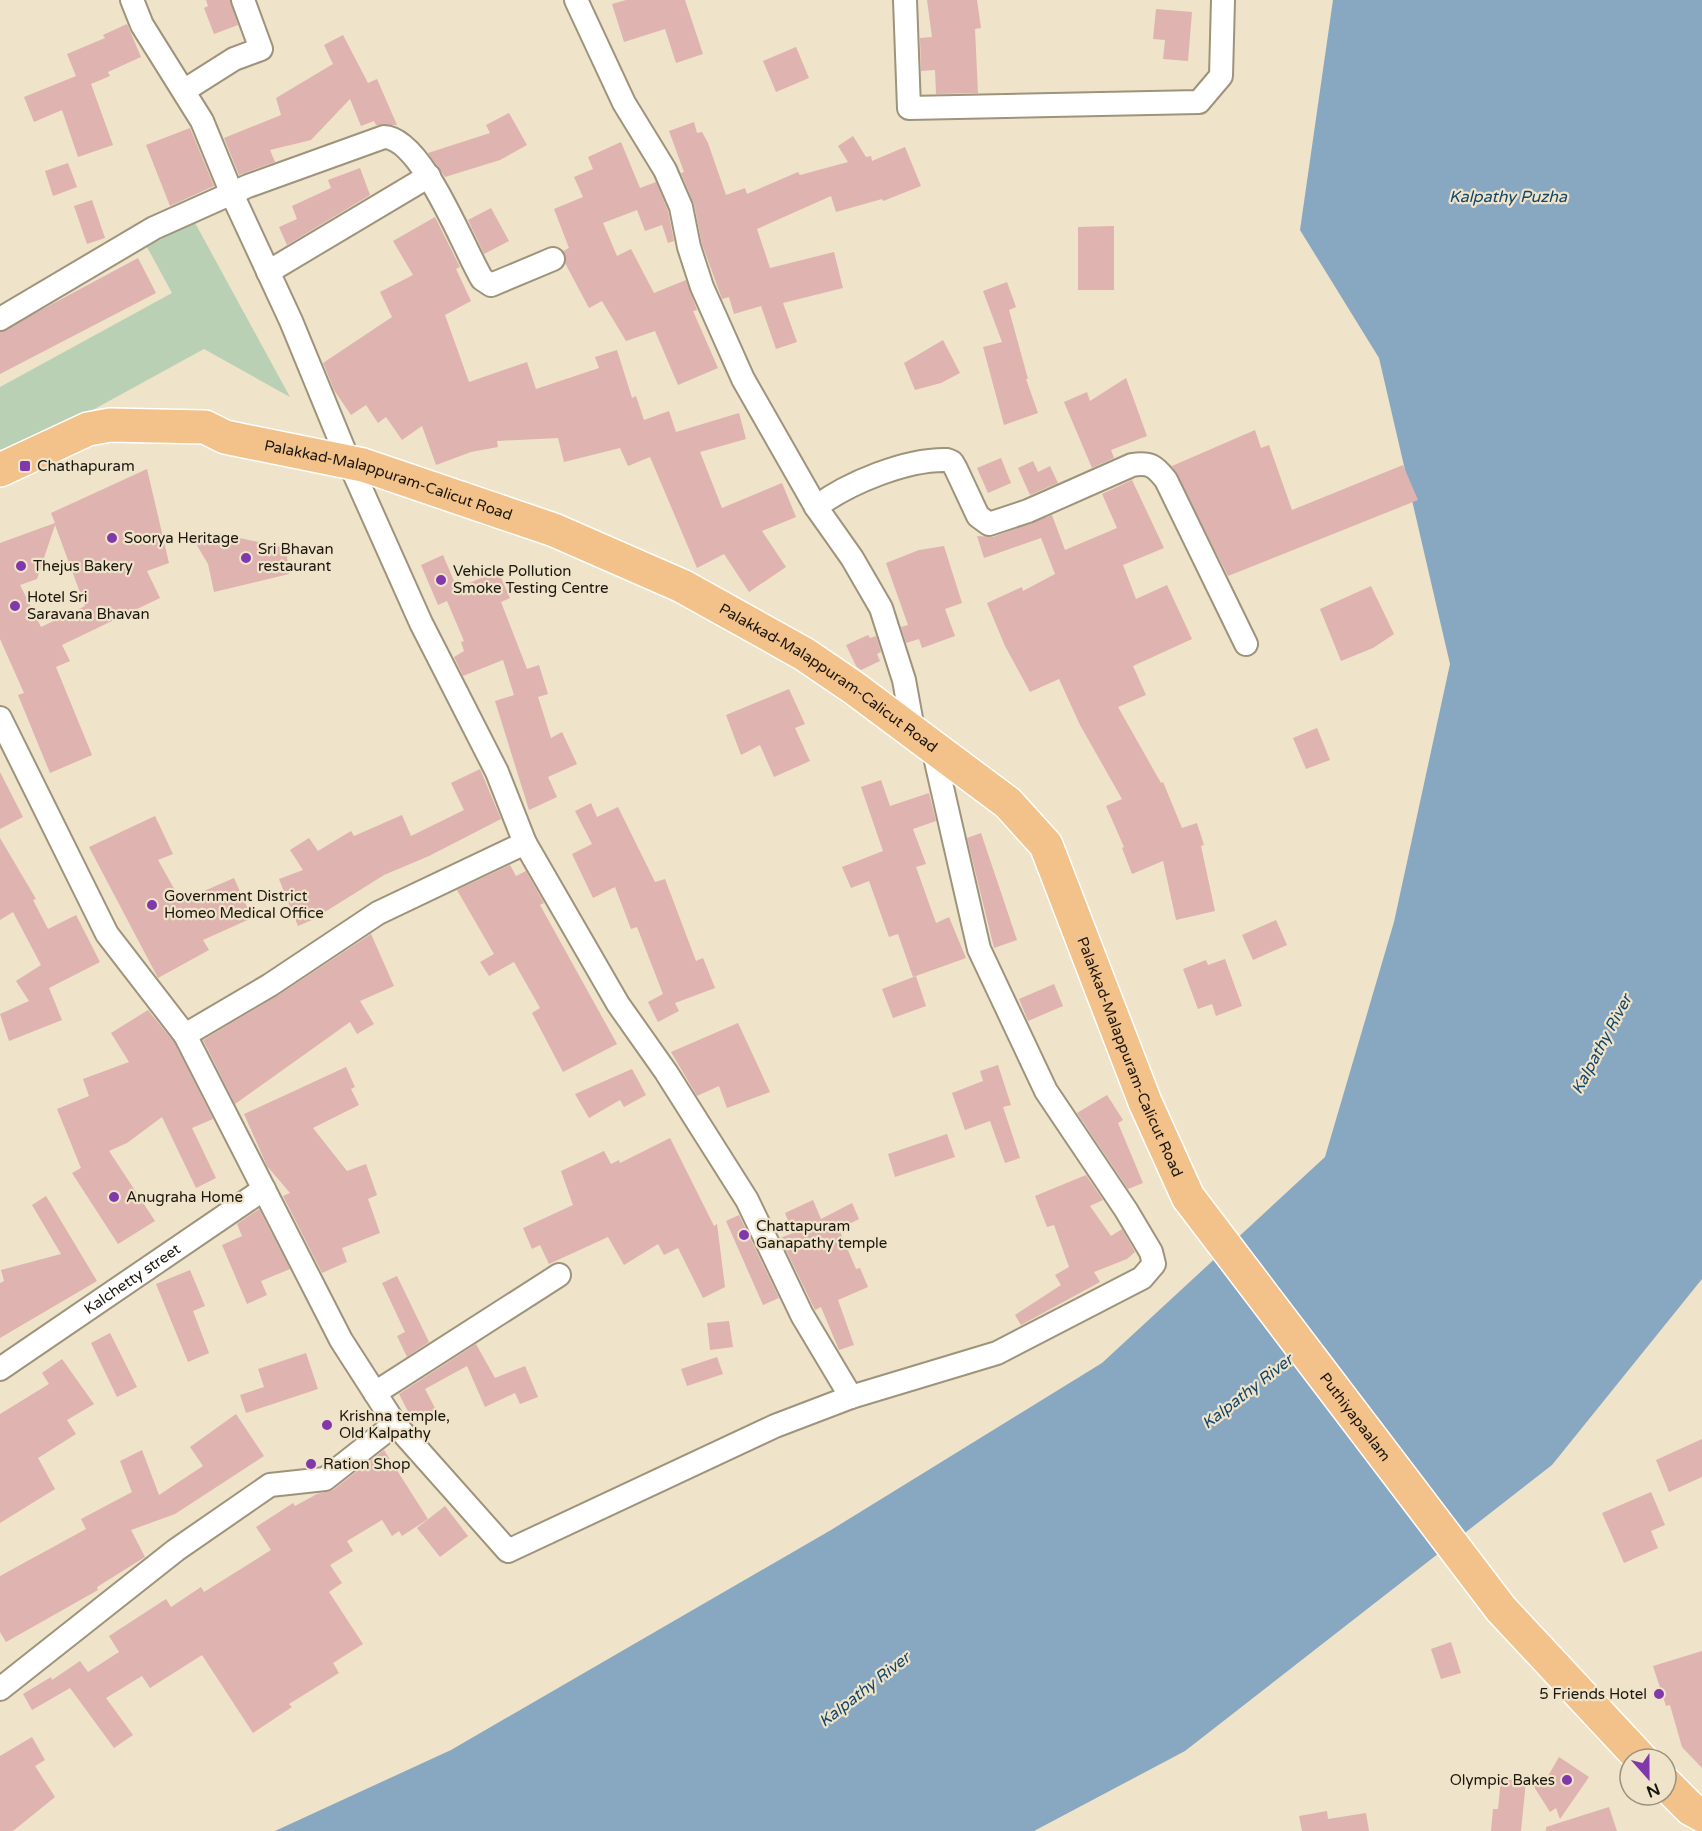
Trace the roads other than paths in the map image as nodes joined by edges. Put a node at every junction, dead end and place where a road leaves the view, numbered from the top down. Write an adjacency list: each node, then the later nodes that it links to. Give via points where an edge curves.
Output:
1 (132, 0): 6 (street, via 142,25)
2 (243, 0): 6 (street, via 261,49 234,59)
3 (576, 0): 16 (street, via 624,103 681,207 688,247 702,286 743,379)
4 (905, 0): 5 (street, via 909,108 1199,102 1221,76)
5 (1222, 0)
6 (184, 90): 8 (street, via 202,121)
7 (429, 176): 8 (street, via 405,144 394,137 384,137); 9 (street, via 478,272 491,285); 10 (street)
8 (232, 194): 10 (street); 11 (street, via 153,228)
9 (553, 259)
10 (268, 272): 13 (street)
11 (0, 319)
12 (225, 437): 13 (highway, Palakkad-Malappuram-Calicut Road); 14 (highway, Palakkad-Malappuram-Calicut Road, via 205,427 110,425 88,429); 15 (highway, Palakkad-Malappuram-Calicut Road, via 207,444 114,439 91,443)
13 (349, 462): 19 (highway, Palakkad-Malappuram-Calicut Road, via 555,530 682,586 804,654); 20 (street, via 421,623 497,772)
14 (0, 470)
15 (0, 487)
16 (816, 507): 17 (street, via 863,481 909,466 947,460 957,469 978,516 989,524 1132,465 1155,465 1166,480); 19 (street, via 881,608)
17 (1246, 644)
18 (0, 718): 21 (street, via 107,934)
19 (923, 742): 23 (highway, Palakkad-Malappuram-Calicut Road, via 1008,803 1046,845 1145,1102); 27 (street, via 979,949 1046,1091 1126,1210 1154,1264 1142,1278 997,1353)
20 (525, 843): 21 (street, via 378,913); 27 (street, via 618,1004 747,1200 802,1315)
21 (185, 1035): 22 (street)
22 (264, 1189): 25 (street, Kalchetty street); 26 (street, via 341,1340)
23 (1188, 1197): 30 (highway, Puthiyapaalam, via 1501,1609)
24 (559, 1275): 26 (street)
25 (0, 1369)
26 (375, 1393): 28 (street)
27 (851, 1397): 28 (street, via 776,1426 508,1551)
28 (394, 1424): 29 (street, via 325,1479 270,1485 176,1550)
29 (0, 1689)
30 (1630, 1747)
31 (1678, 1796): 32 (highway)
32 (1702, 1815)

